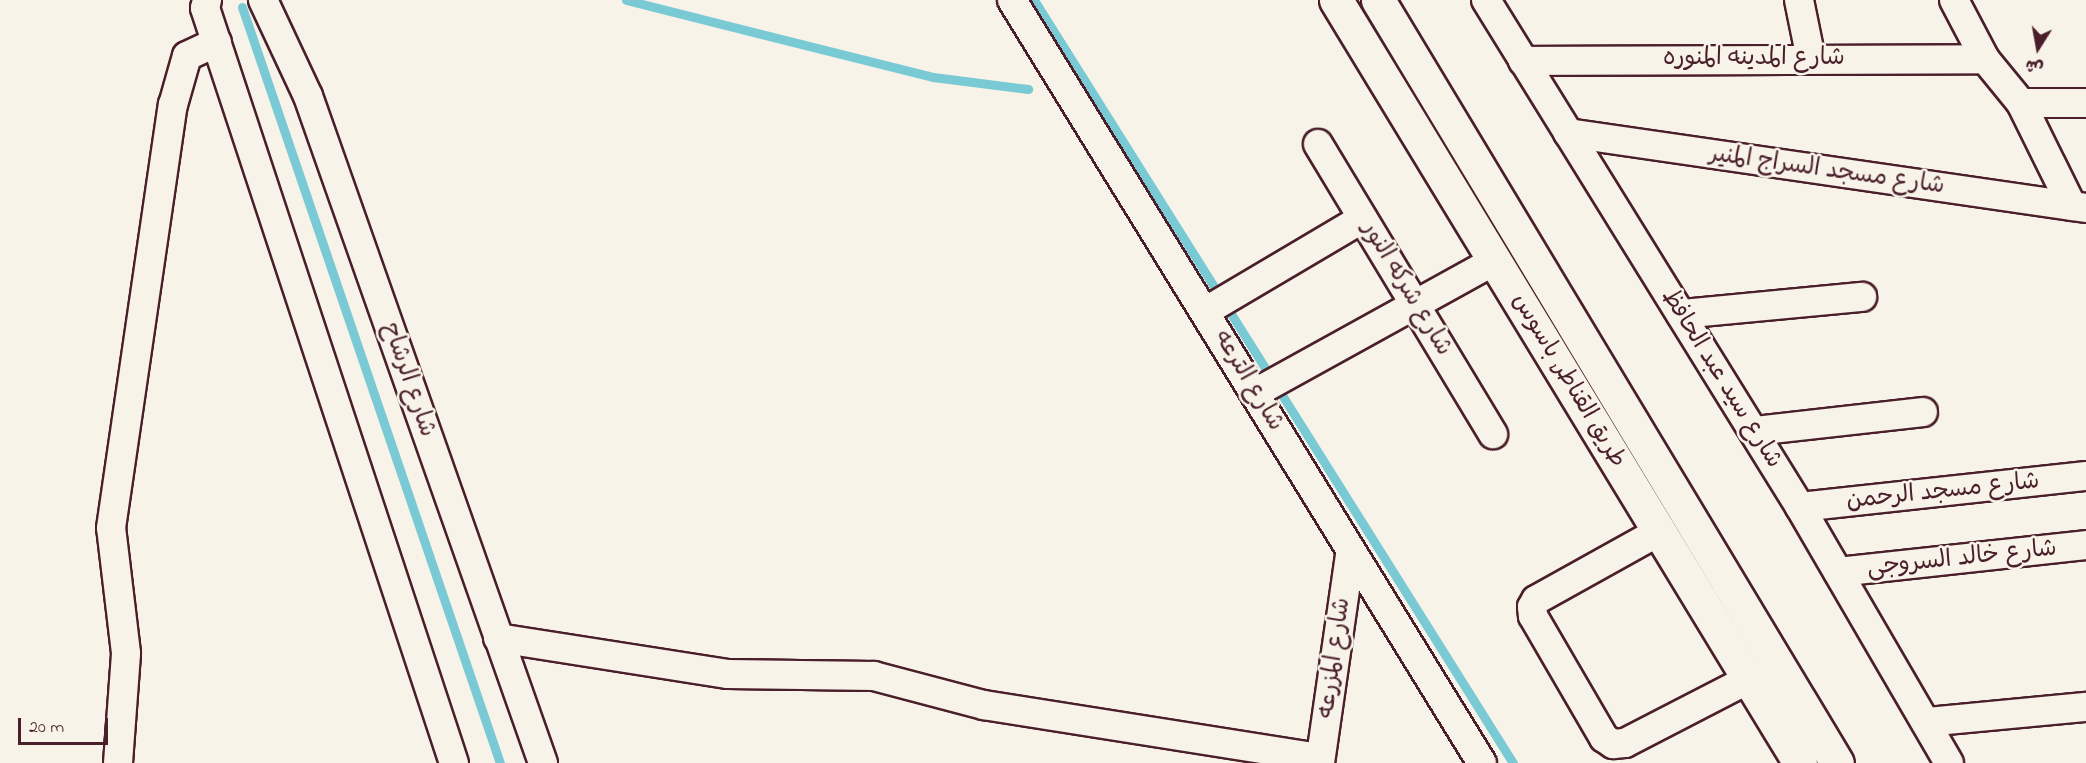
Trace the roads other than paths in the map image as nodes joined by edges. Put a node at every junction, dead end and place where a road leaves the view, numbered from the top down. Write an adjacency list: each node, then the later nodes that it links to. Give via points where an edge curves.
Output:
1 (207, 0): 9 (street, via 205,8)
2 (263, 0): 34 (street, شارع الرشاح, via 308,96)
3 (1012, 0): 22 (street, شارع الترعه)
4 (1336, 0): 19 (main road, طريق القناطر, باسوس)
5 (1378, 0): 44 (main road, طريق القناطر, باسوس)
6 (1486, 0): 12 (street, شارع سيد عبد الحافظ)
7 (1799, 0): 10 (street)
8 (1954, 0): 11 (street)
9 (217, 42): 39 (street, via 188,56 174,105 111,528 126,653); 40 (street)
10 (1811, 59): 11 (street, شارع المدينه المنوره); 12 (street, شارع المدينه المنوره)
11 (1985, 59): 13 (street)
12 (1523, 61): 15 (street, شارع سيد عبد الحافظ)
13 (2021, 103): 14 (street); 17 (street)
14 (2086, 103)
15 (1568, 133): 17 (street, شارع مسجد السراج المنير); 23 (street, شارع سيد عبد الحافظ)
16 (1318, 144): 18 (street, شارع شركه النور)
17 (2079, 207)
18 (1363, 218): 21 (street, شارع شركه النور); 22 (street)
19 (1494, 261): 21 (street); 30 (main road, طريق القناطر, باسوس)
20 (1862, 297): 23 (street)
21 (1417, 303): 24 (street); 27 (street, شارع شركه النور)
22 (1206, 311): 24 (street, شارع الترعه)
23 (1681, 314): 26 (street, شارع سيد عبد الحافظ)
24 (1255, 393): 32 (street, شارع الترعه)
25 (1923, 412): 26 (street)
26 (1754, 431): 29 (street, شارع سيد عبد الحافظ)
27 (1493, 434)
28 (2086, 476): 29 (street, شارع مسجد الرحمن)
29 (1800, 507): 33 (street, شارع سيد عبد الحافظ)
30 (1660, 531): 35 (main road, طريق القناطر, باسوس); 35 (street, via 1536,600 1532,607 1533,616 1604,738 1613,744 1625,743)
31 (2086, 545): 33 (street, شارع خالد السروجى)
32 (1350, 554): 38 (street, شارع المزرعه); 42 (street, شارع الترعه)
33 (1838, 572): 37 (street, شارع سيد عبد الحافظ)
34 (498, 638): 38 (street, via 728,674 874,676 984,705); 41 (street, شارع الرشاح)
35 (1751, 678): 43 (main road, طريق القناطر, باسوس)
36 (2086, 707): 37 (street)
37 (1926, 722): 45 (street, شارع سيد عبد الحافظ)
38 (1320, 761)
39 (118, 763)
40 (454, 763)
41 (543, 763)
42 (1482, 763)
43 (1800, 763)
44 (1837, 763)
45 (1949, 763)

